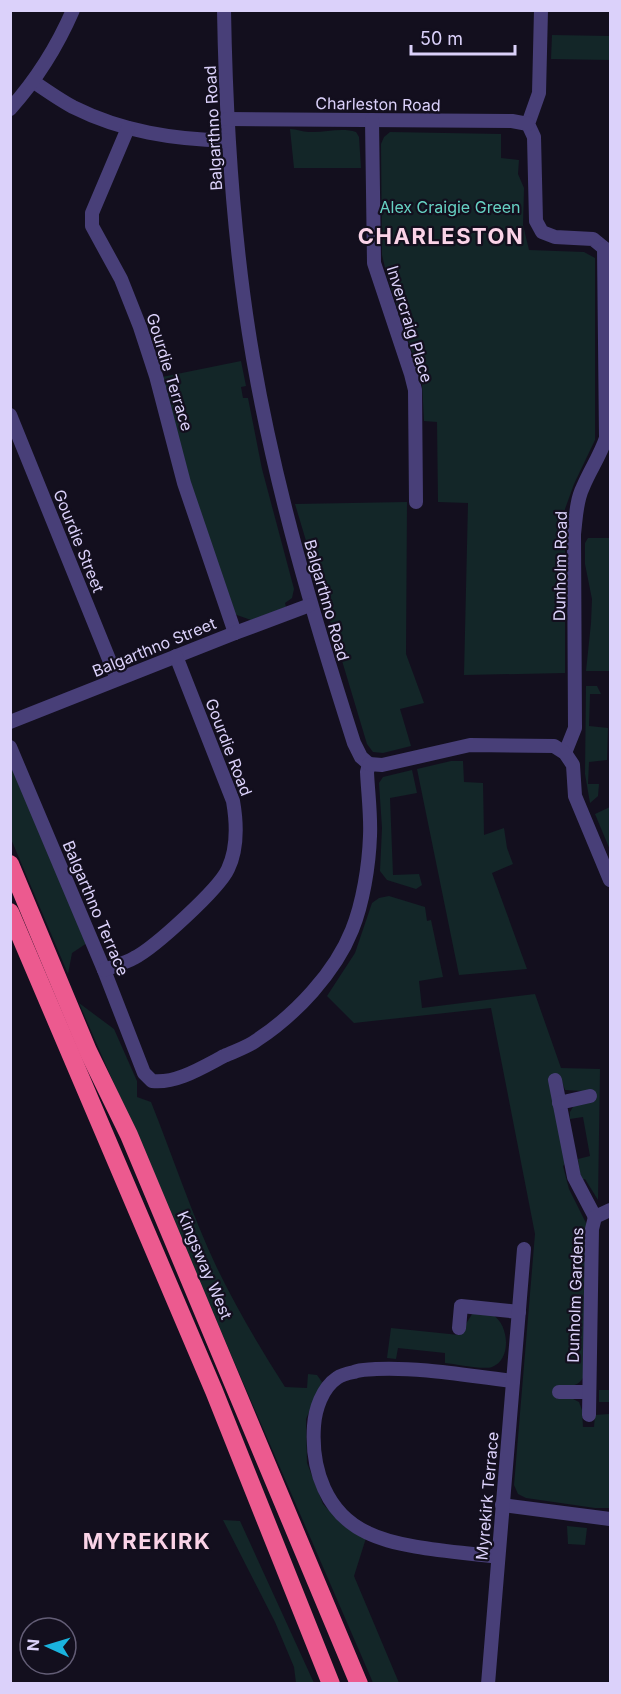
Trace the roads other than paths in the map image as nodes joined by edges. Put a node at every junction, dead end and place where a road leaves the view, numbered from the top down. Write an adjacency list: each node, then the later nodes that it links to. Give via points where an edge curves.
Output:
1 (73, 10): 4 (street)
2 (224, 10): 6 (street, Balgarthno Road)
3 (541, 10): 8 (street, via 539,93)
4 (34, 82): 5 (street); 9 (street, via 71,106)
5 (10, 109)
6 (227, 119): 7 (street, Charleston Road); 10 (street, Balgarthno Road)
7 (372, 120): 8 (street, Charleston Road); 14 (street, Invercraig Place, via 374,263 415,390)
8 (528, 124): 11 (street, via 534,137 536,221 542,232 555,237 593,239)
9 (128, 128): 10 (street, via 191,140); 16 (street, Gourdie Terrace, via 92,213 92,226 121,279 140,327 184,483)
10 (228, 141): 15 (street, Balgarthno Road, via 253,357 284,507)
11 (607, 247): 12 (street, Dunholm Road)
12 (608, 364): 21 (street, Dunholm Road, via 606,438 582,488 574,534 575,728)
13 (10, 415): 18 (street, Gourdie Street)
14 (416, 502)
15 (310, 605): 16 (street, Balgarthno Street); 22 (street, Balgarthno Road, via 354,743)
16 (235, 633): 17 (street, Balgarthno Street)
17 (176, 656): 18 (street, Balgarthno Street); 26 (street, Gourdie Road, via 233,801 237,820 235,847 228,870 206,897 154,945 135,958)
18 (117, 679): 19 (street, Balgarthno Street)
19 (10, 722)
20 (10, 747): 26 (street, Balgarthno Terrace)
21 (565, 753): 22 (street, via 554,746 470,745 382,765); 24 (street, via 573,765 575,796)
22 (369, 764): 26 (street, Balgarthno Terrace, via 370,835 365,882 352,931 329,971 288,1017 256,1041 194,1071 162,1082 152,1081 144,1073)
23 (10, 864): 43 (highway, Kingsway West, via 88,1051 129,1135)
24 (610, 880)
25 (10, 912): 42 (highway, via 214,1391)
26 (104, 970)
27 (555, 1080): 29 (street)
28 (590, 1096): 29 (street)
29 (559, 1103): 31 (street, via 574,1177)
30 (610, 1210): 31 (street, Dunholm Gardens)
31 (595, 1217): 37 (street, Dunholm Gardens, via 590,1247)
32 (524, 1249): 33 (street, Myrekirk Terrace)
33 (519, 1312): 34 (street, via 461,1306); 35 (street, Myrekirk Terrace)
34 (459, 1328)
35 (513, 1381): 39 (street, Myrekirk Terrace); 41 (street, via 398,1368 357,1370 336,1378 321,1398 314,1419 312,1445 316,1470 327,1497 344,1519 394,1542)
36 (559, 1392): 37 (street)
37 (589, 1392): 38 (street, Dunholm Gardens)
38 (588, 1415)
39 (502, 1505): 40 (street); 41 (street, Myrekirk Terrace)
40 (610, 1519)
41 (498, 1557): 44 (street, Myrekirk Terrace)
42 (332, 1683)
43 (358, 1683)
44 (488, 1683)

